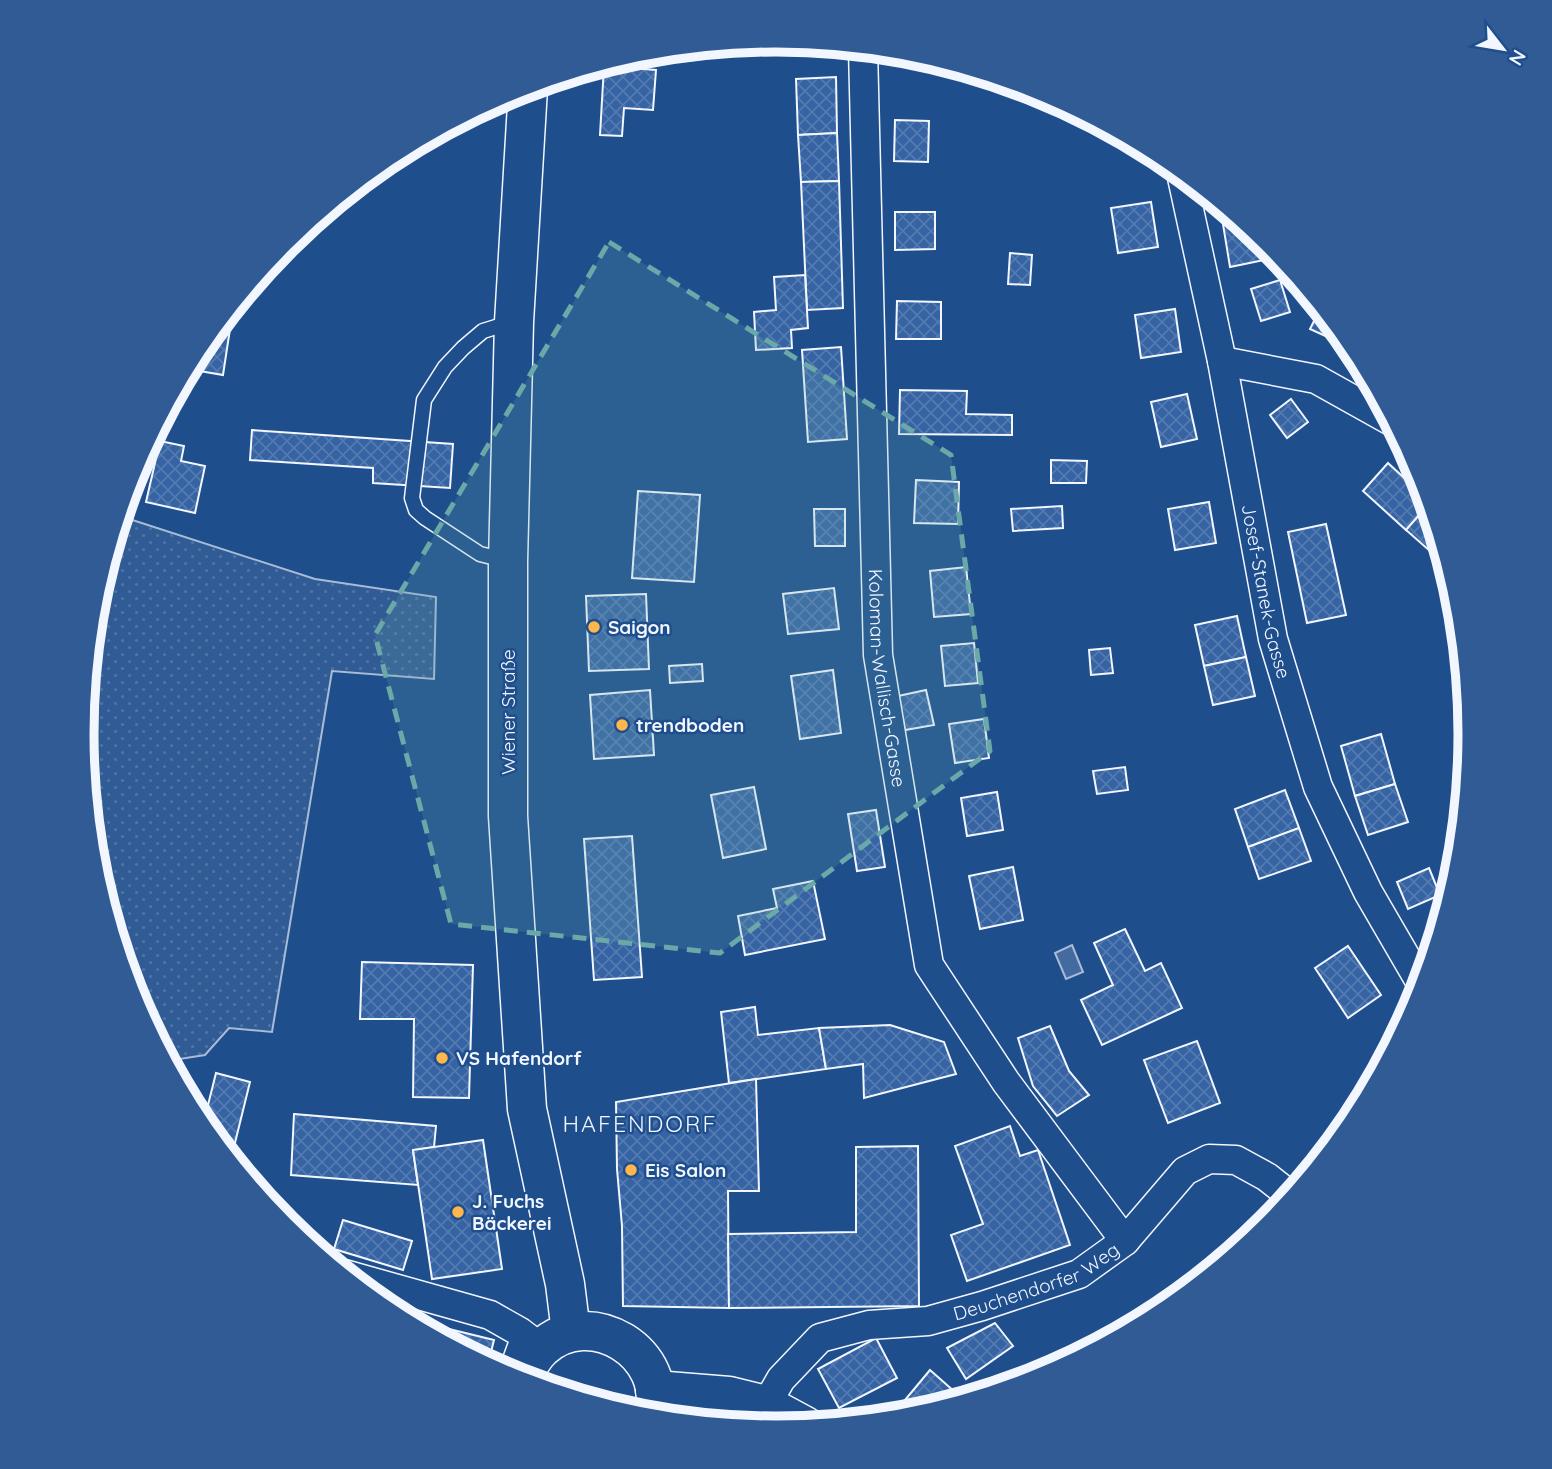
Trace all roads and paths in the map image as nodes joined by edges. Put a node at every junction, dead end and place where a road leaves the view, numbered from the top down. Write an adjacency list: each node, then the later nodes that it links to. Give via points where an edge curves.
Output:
1 (863, 58): 10 (street, Koloman-Wallisch-Gasse, via 878,655 929,965 1006,1082)
2 (527, 100): 4 (main road, Wiener Straße)
3 (1184, 188): 5 (street, Josef-Stanek-Gasse)
4 (514, 322): 7 (main road, Wiener Straße); 7 (lane, via 483,331 463,348 424,400 412,498 425,518 480,554)
5 (1222, 361): 6 (street, via 1316,379); 8 (street, Josef-Stanek-Gasse, via 1273,639 1318,787 1368,892)
6 (1377, 413)
7 (508, 562): 12 (main road, Wiener Straße, via 508,816 527,1109 565,1284)
8 (1415, 973)
9 (1283, 1190): 10 (street, Deuchendorfer Weg, via 1236,1160 1209,1159 1185,1171)
10 (1125, 1241): 15 (street, Deuchendorfer Weg, via 1079,1273 982,1306 928,1321 869,1325 820,1338 781,1379)
11 (367, 1280): 12 (street, via 491,1315)
12 (539, 1348): 13 (lane); 14 (main road, via 586,1331 606,1333 630,1345 646,1363)
13 (516, 1365)
14 (654, 1403): 15 (main road, via 729,1396)
15 (784, 1414)

